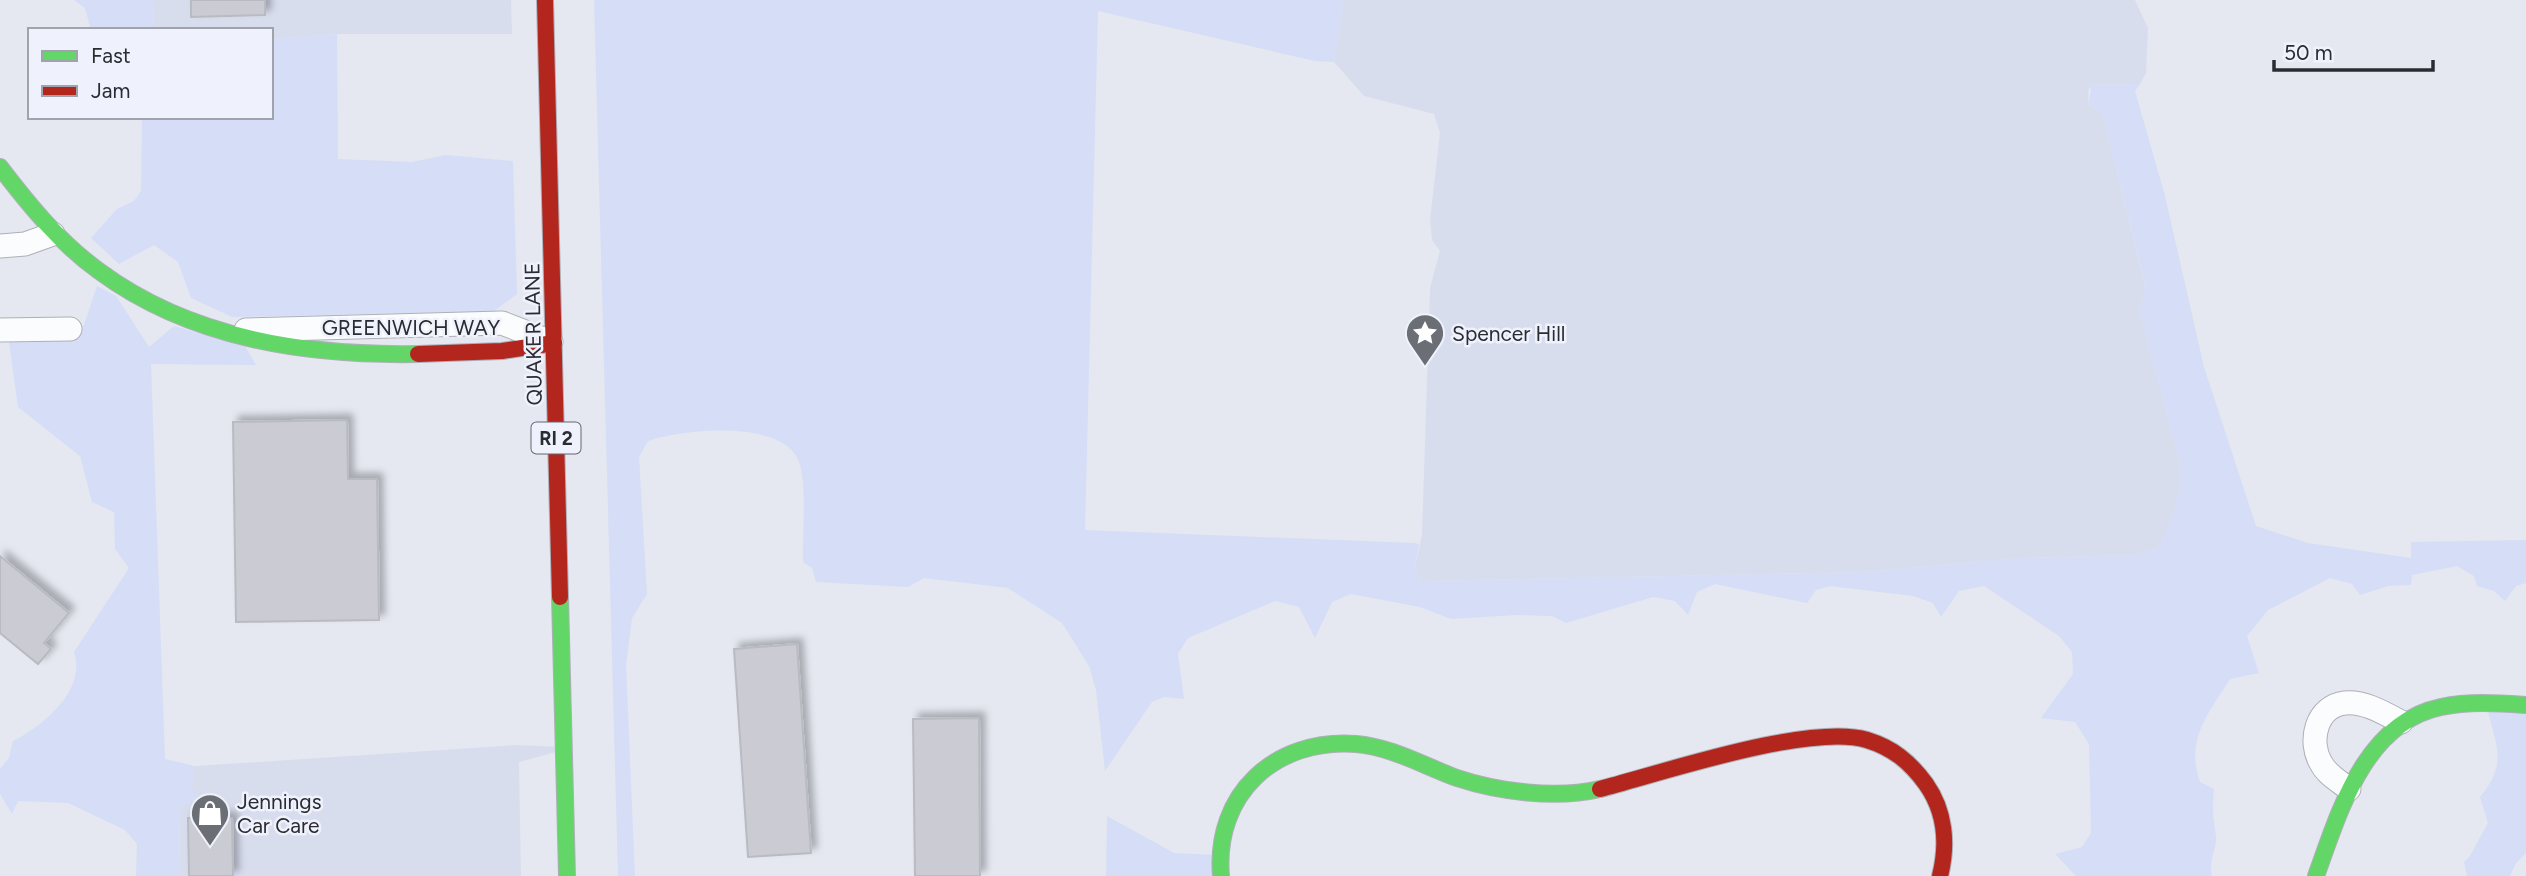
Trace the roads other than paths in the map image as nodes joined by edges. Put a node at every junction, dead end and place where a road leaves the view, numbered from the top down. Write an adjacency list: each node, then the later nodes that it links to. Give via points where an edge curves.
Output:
1 (545, 0): 8 (street, QUAKER LANE / RI 2)
2 (0, 167): 3 (street, GREENWICH WAY)
3 (53, 234): 4 (street, via 25,244); 6 (street, GREENWICH WAY, via 122,288 162,309)
4 (0, 246)
5 (70, 328): 7 (street)
6 (231, 330): 8 (street, GREENWICH WAY, via 502,323)
7 (0, 331)
8 (554, 343): 12 (street, QUAKER LANE / RI 2)
9 (2526, 705): 10 (street, via 2453,704)
10 (2401, 722): 11 (street, via 2371,752); 11 (street, via 2351,703 2325,712 2316,732 2316,753 2326,771)
11 (2349, 789): 15 (street)
12 (567, 876)
13 (1221, 876): 14 (street, via 1220,840 1239,795 1274,764 1313,746 1369,746 1479,783 1557,793 1595,790 1823,734 1876,743 1919,773 1942,820 1945,854)
14 (1940, 876)
15 (2316, 876)

